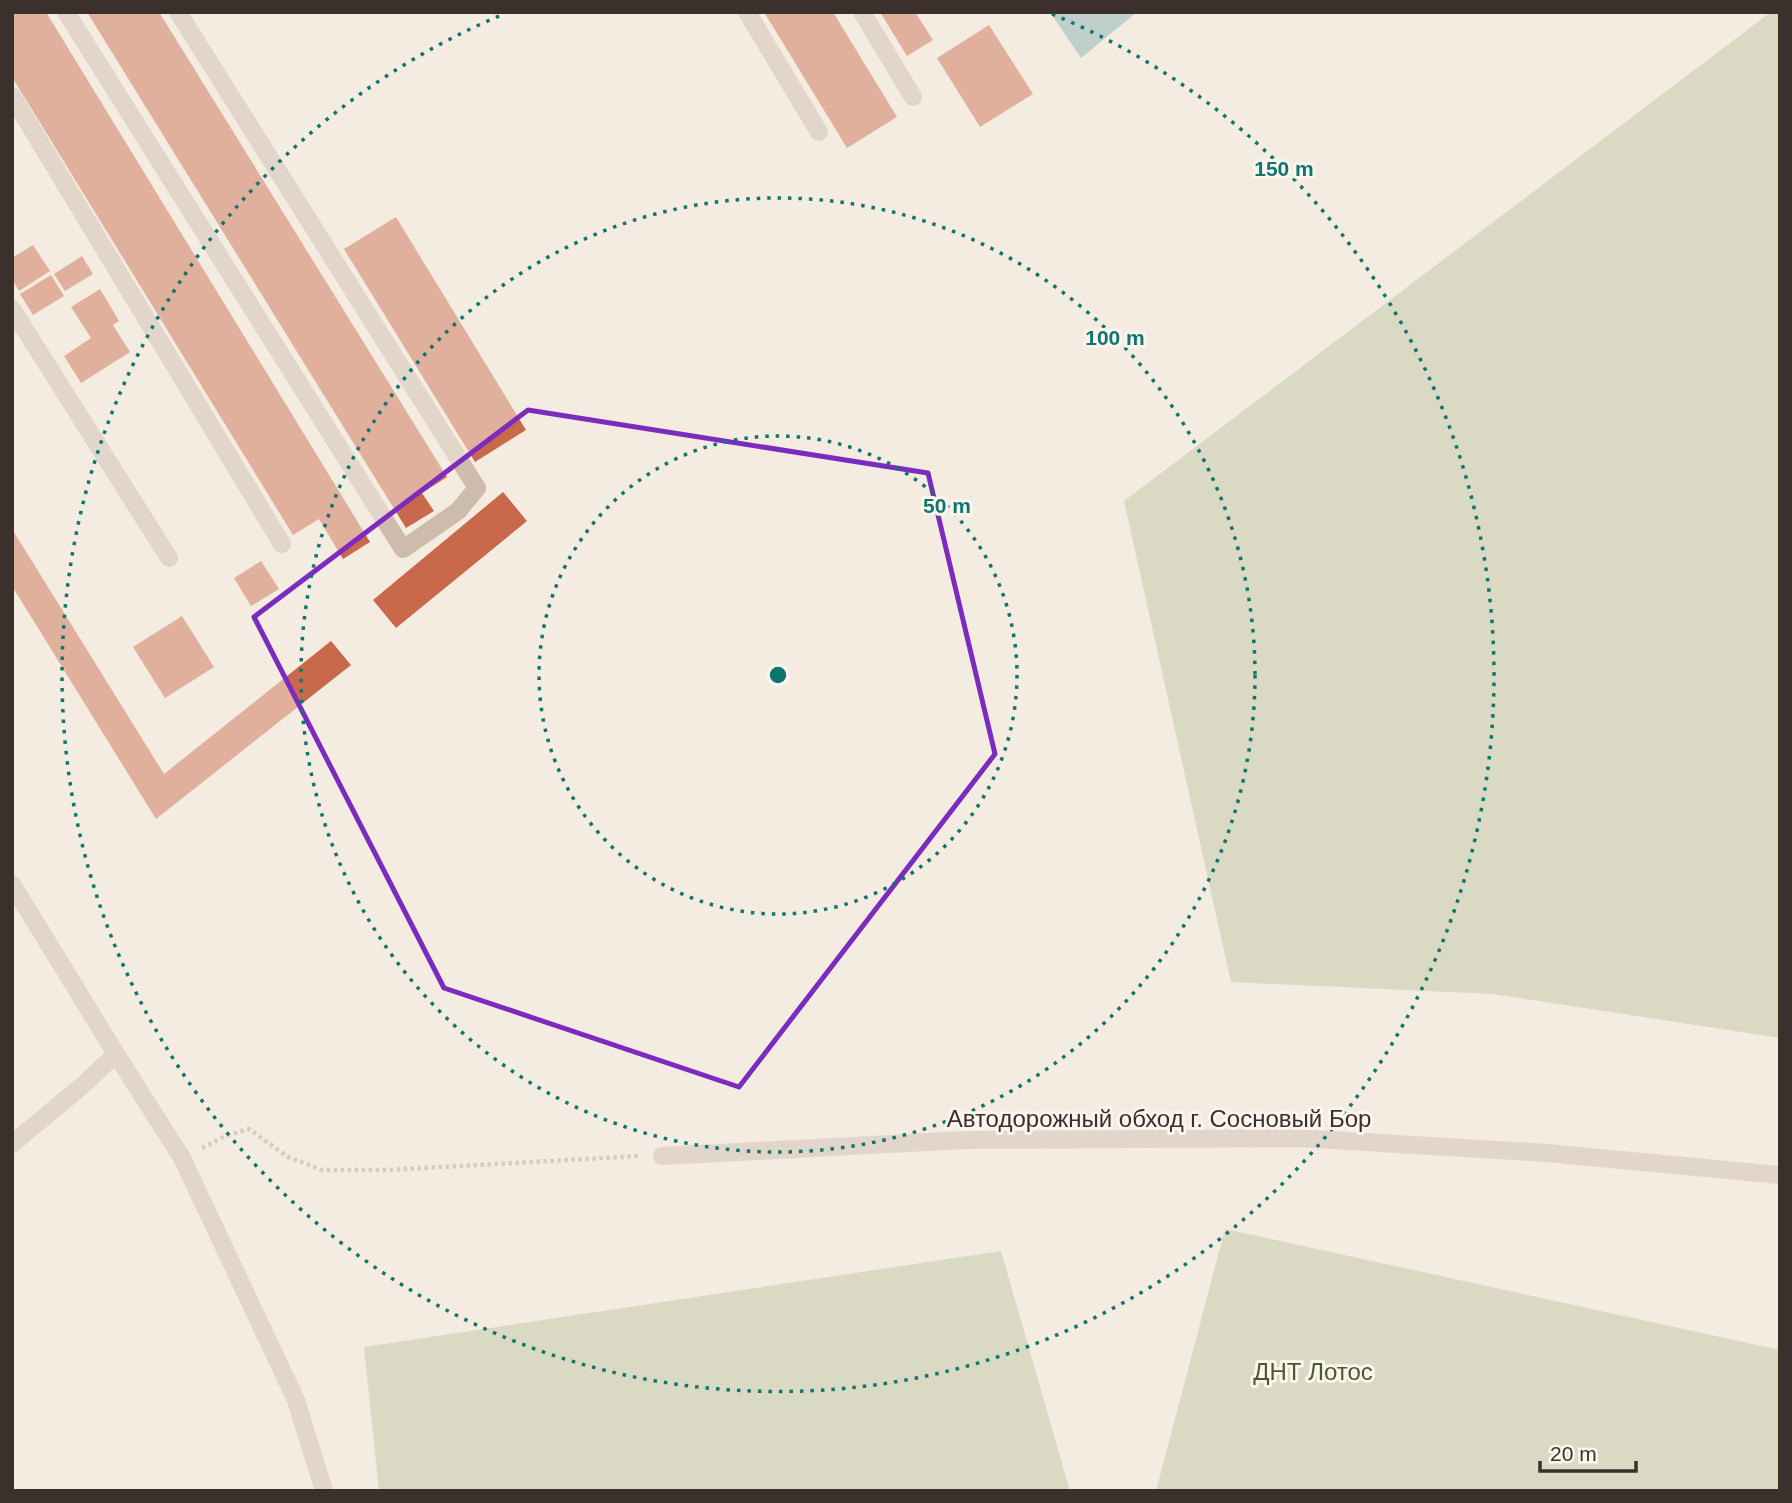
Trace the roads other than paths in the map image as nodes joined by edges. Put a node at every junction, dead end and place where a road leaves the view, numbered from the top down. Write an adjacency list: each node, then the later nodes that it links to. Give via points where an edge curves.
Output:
1 (66, 12): 2 (street, via 402,549 458,511 477,488)
2 (178, 12)
3 (747, 12): 7 (street)
4 (862, 12): 6 (street)
5 (12, 96): 9 (street)
6 (913, 97)
7 (819, 132)
8 (12, 309): 10 (street)
9 (282, 544)
10 (169, 558)
11 (12, 884): 12 (street)
12 (116, 1054): 13 (street); 16 (street, via 182,1158 296,1400)
13 (12, 1144)
14 (662, 1156): 15 (street, Автодорожный обход г. Сосновый Бор, via 965,1140 1298,1138 1547,1153)
15 (1780, 1175)
16 (324, 1491)

